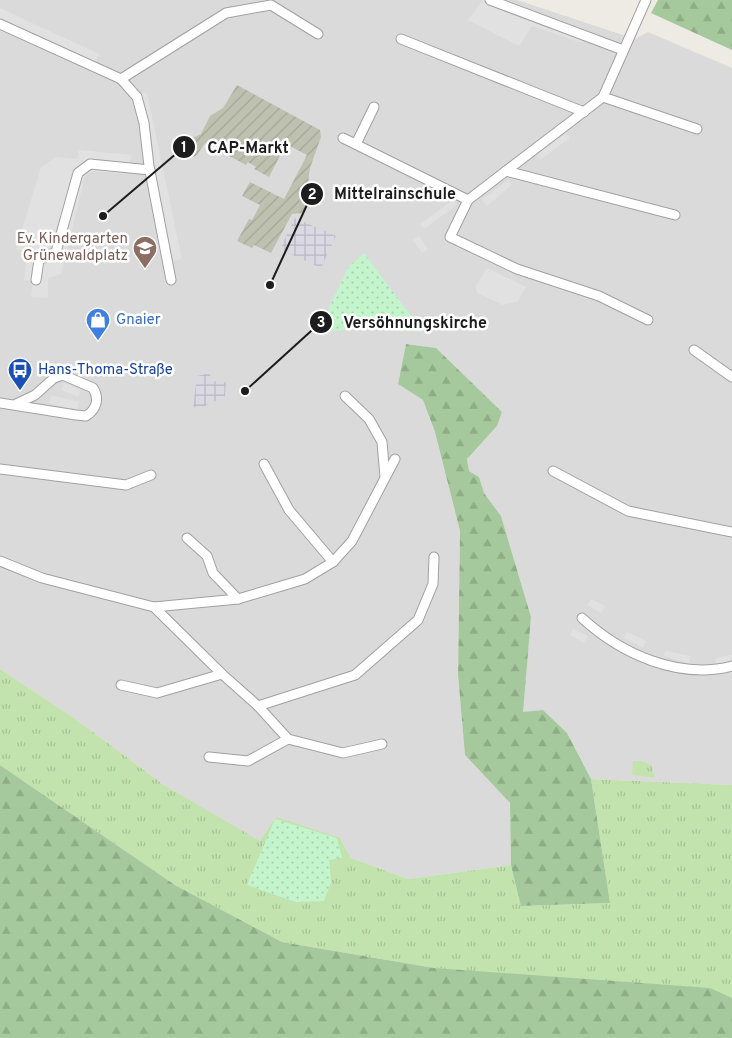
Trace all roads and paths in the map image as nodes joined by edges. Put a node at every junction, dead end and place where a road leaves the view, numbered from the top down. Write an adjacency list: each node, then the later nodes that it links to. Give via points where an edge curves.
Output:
1 (490, 0): 6 (street)
2 (646, 0): 6 (street)
3 (0, 24): 7 (street)
4 (318, 34): 7 (street, via 271,4 226,13)
5 (401, 39): 10 (street)
6 (624, 50): 8 (street)
7 (121, 79): 14 (street, via 137,97)
8 (603, 97): 10 (street); 11 (street)
9 (374, 107): 13 (street)
10 (584, 112): 15 (street)
11 (697, 129)
12 (344, 138): 13 (street)
13 (356, 144): 16 (street)
14 (150, 170): 18 (street, via 90,164 78,173 56,252 40,260); 19 (street)
15 (506, 170): 16 (street); 17 (street)
16 (468, 200): 20 (street, via 450,237 517,269 599,296)
17 (675, 215)
18 (36, 280)
19 (171, 280)
20 (648, 320)
21 (694, 350): 22 (street)
22 (732, 377)
23 (345, 396): 31 (street, via 369,418 382,442)
24 (0, 403): 25 (street)
25 (14, 405): 25 (street, via 86,416 95,408 97,399 94,388 63,376 54,378 35,394)
26 (395, 459): 31 (street)
27 (264, 464): 36 (street, via 289,510)
28 (0, 469): 30 (street, via 126,485)
29 (553, 471): 32 (street, via 628,511)
30 (151, 475)
31 (385, 477): 36 (street, via 352,541)
32 (732, 532)
33 (187, 538): 37 (street, via 207,556 213,573)
34 (434, 557): 43 (street, via 433,584 418,620 355,675)
35 (0, 561): 38 (street, via 42,578)
36 (333, 562): 37 (street, via 305,579)
37 (238, 599): 38 (street)
38 (154, 608): 41 (street)
39 (582, 618): 40 (street, via 604,638 656,661 685,670)
40 (732, 666)
41 (222, 674): 42 (street, via 156,693); 43 (street)
42 (121, 686)
43 (258, 706): 44 (street)
44 (288, 739): 45 (street, via 343,753); 46 (street, via 248,760)
45 (382, 744)
46 (210, 757)

